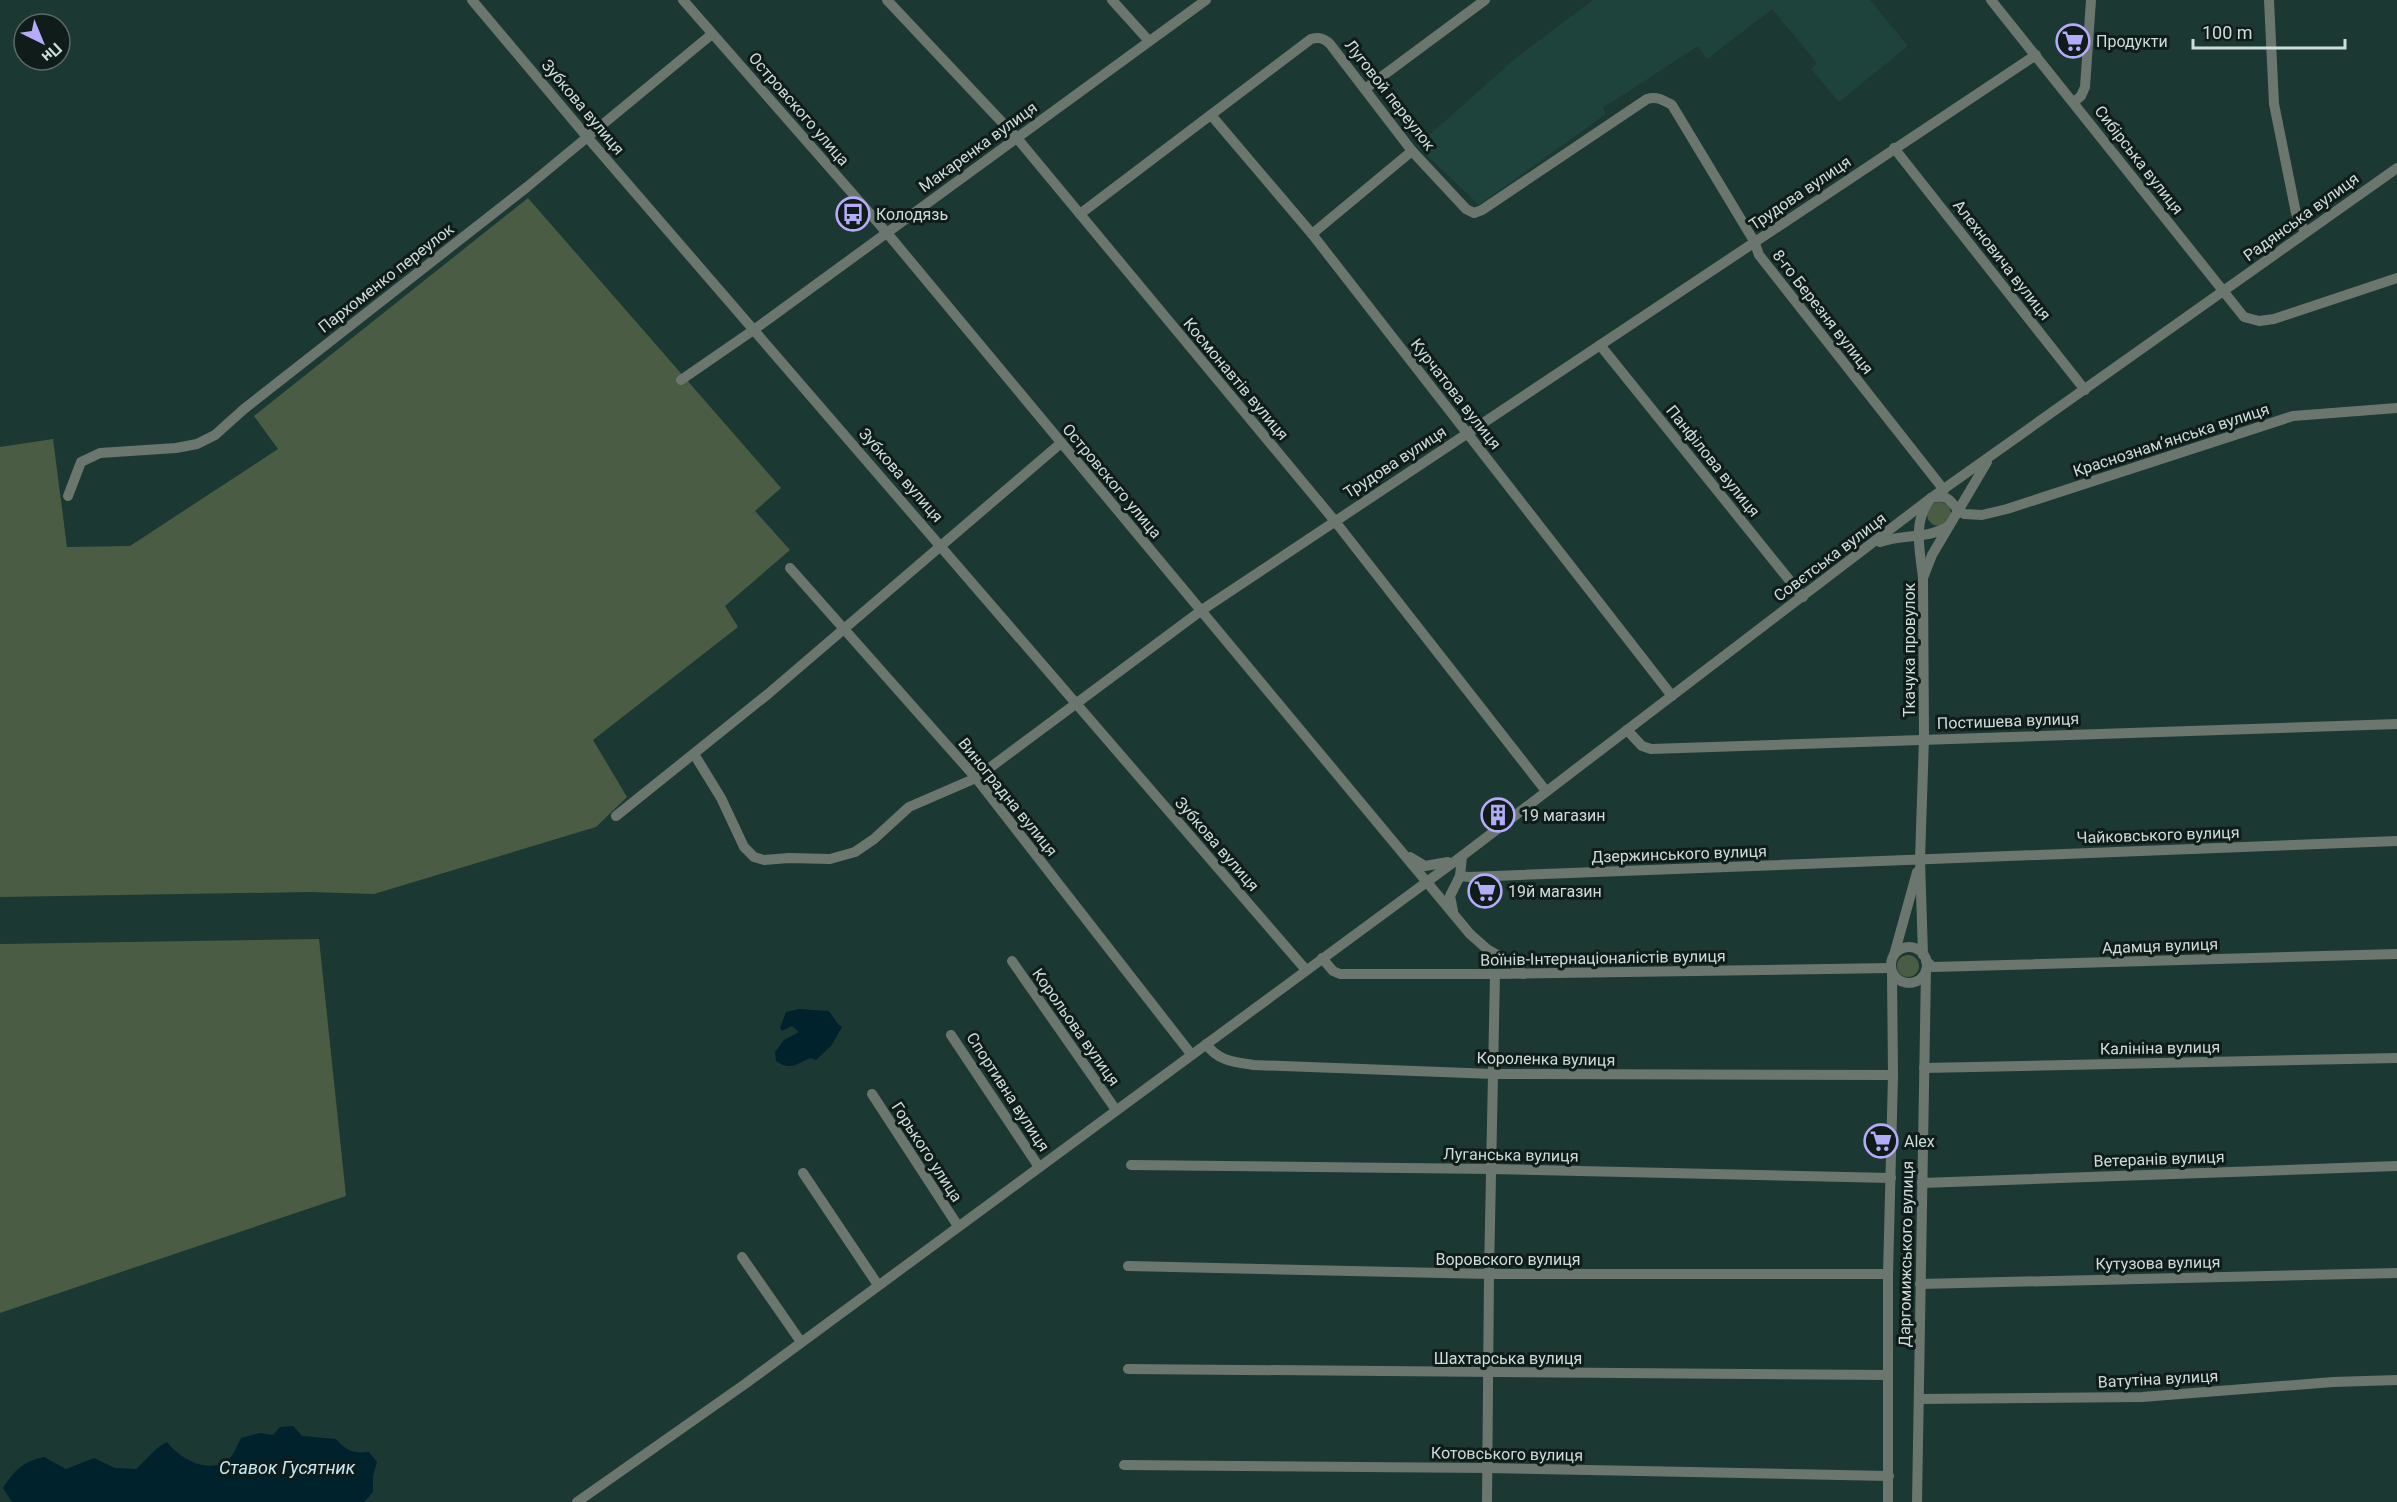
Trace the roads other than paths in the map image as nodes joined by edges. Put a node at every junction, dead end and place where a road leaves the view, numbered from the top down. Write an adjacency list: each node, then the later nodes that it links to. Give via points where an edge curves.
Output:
1 (472, 0): 17 (street, Зубкова вулиця)
2 (683, 0): 10 (street, Островского улица)
3 (886, 0): 16 (street, Космонавтів вулиця)
4 (1112, 0): 11 (street)
5 (1206, 0): 11 (street, Макаренка вулиця)
6 (1485, 0): 13 (street)
7 (1991, 0): 12 (street)
8 (2091, 0): 14 (street, Сибірська вулиця, via 2085,87)
9 (2269, 0): 23 (street, via 2274,104 2296,213)
10 (712, 33): 17 (street, Пархоменко переулок); 24 (street, Островского улица)
11 (1149, 41): 16 (street, Макаренка вулиця)
12 (2036, 55): 14 (street); 18 (street, Трудова вулиця)
13 (1365, 89): 15 (street, Луговой переулок, via 1330,44 1316,38); 19 (street, Луговой переулок)
14 (2074, 102): 28 (street, Сибірська вулиця)
15 (1211, 115): 22 (street, Луговой переулок); 25 (street, Курчатова вулиця)
16 (1016, 137): 22 (street, Космонавтів вулиця); 24 (street, Макаренка вулиця)
17 (588, 138): 29 (street, Зубкова вулиця); 38 (street, Пархоменко переулок, via 215,435 176,448 100,453 81,462)
18 (1894, 148): 26 (street, Трудова вулиця); 32 (street, Алехновича вулиця)
19 (1412, 151): 20 (street, Луговой переулок, via 1474,213); 25 (street)
20 (1557, 159): 26 (street, 8-го Березня вулиця, via 1647,99 1661,99 1672,105)
21 (2397, 168): 23 (street, Радянська вулиця)
22 (1080, 214): 41 (street, Космонавтів вулиця)
23 (2306, 232): 28 (street, Радянська вулиця)
24 (887, 233): 29 (street, Макаренка вулиця); 35 (street, Островского улица)
25 (1312, 234): 34 (street, Курчатова вулиця)
26 (1754, 241): 30 (street, Трудова вулиця); 37 (street, 8-го Березня вулиця, via 1759,255)
27 (2397, 278): 28 (street, Сибірська вулиця, via 2259,321 2244,317)
28 (2223, 292): 32 (street, Совєтська вулиця)
29 (755, 330): 31 (street, Макаренка вулиця); 44 (street, Зубкова вулиця)
30 (1600, 345): 34 (street, Трудова вулиця); 48 (street, Панфілова вулиця)
31 (681, 380)
32 (2085, 390): 36 (street, Совєтська вулиця)
33 (2397, 408): 40 (street, Краснознамʼянська вулиця, via 2293,416 2007,508 1982,515)
34 (1468, 433): 41 (street, Трудова вулиця); 51 (street, Курчатова вулиця)
35 (1062, 443): 44 (street); 49 (street, Островского улица)
36 (1990, 458): 37 (street, Совєтська вулиця); 40 (street, Ткачука провулок)
37 (1944, 490): 39 (street, Совєтська вулиця)
38 (68, 496)
39 (1931, 498): 40 (street, via 1947,498); 43 (street, via 1921,514); 45 (street, Совєтська вулиця)
40 (1959, 511): 42 (street, Ткачука провулок)
41 (1334, 520): 49 (street, Трудова вулиця); 58 (street, Космонавтів вулиця)
42 (1950, 526): 43 (street, via 1941,532); 47 (street, Ткачука провулок)
43 (1919, 535): 45 (street); 47 (street)
44 (941, 545): 50 (street); 52 (street, Зубкова вулиця)
45 (1872, 545): 48 (street, Совєтська вулиця)
46 (790, 568): 50 (street, Виноградна вулиця)
47 (1923, 578): 55 (street, Ткачука провулок)
48 (1803, 597): 51 (street, Совєтська вулиця)
49 (1202, 610): 52 (street, Трудова вулиця); 61 (street, Островского улица)
50 (845, 630): 56 (street); 57 (street, Виноградна вулиця)
51 (1672, 696): 54 (street, Совєтська вулиця)
52 (1076, 702): 57 (street, Трудова вулиця); 72 (street, Зубкова вулиця)
53 (2397, 724): 55 (street, Постишева вулиця)
54 (1627, 730): 55 (street, Постишева вулиця, via 1635,741 1651,748); 58 (street, Совєтська вулиця)
55 (1924, 738): 63 (street, Ткачука провулок)
56 (694, 754): 57 (street, Трудова вулиця, via 744,847 764,860 830,859 855,852 909,807); 59 (street)
57 (976, 778): 78 (street, Виноградна вулиця)
58 (1546, 791): 62 (street, Совєтська вулиця)
59 (616, 816)
60 (2397, 841): 63 (street, Чайковського вулиця)
61 (1400, 849): 62 (street, via 1425,866); 65 (street, Островского улица)
62 (1462, 856): 64 (street); 65 (street, Совєтська вулиця)
63 (1920, 860): 64 (street, Дзержинського вулиця); 68 (street); 71 (street, Даргомижського вулиця)
64 (1460, 876): 66 (street, via 1449,896)
65 (1426, 881): 66 (street, Островского улица); 69 (street, Совєтська вулиця)
66 (1454, 915): 75 (street, Островского улица, via 1487,949 1515,964)
67 (2397, 954): 71 (street, Адамця вулиця, via 1933,967)
68 (1894, 956): 71 (street, via 1897,951 1914,948); 73 (street)
69 (1322, 958): 72 (street, Совєтська вулиця); 74 (street, Воїнів-Інтернаціоналістів вулиця, via 1340,974)
70 (1012, 961): 84 (street, Корольова вулиця)
71 (1925, 962): 73 (street, via 1920,979 1910,983 1900,981); 80 (street, Даргомижського вулиця)
72 (1306, 970): 77 (street, Совєтська вулиця)
73 (1892, 970): 75 (street, Воїнів-Інтернаціоналістів вулиця); 82 (street, Даргомижського вулиця)
74 (1495, 974): 75 (street, Воїнів-Інтернаціоналістів вулиця); 81 (street)
75 (1523, 974)
76 (951, 1035): 87 (street, Спортивна вулиця)
77 (1206, 1044): 78 (street, Совєтська вулиця); 81 (street, Короленка вулиця, via 1226,1061 1254,1065)
78 (1191, 1054): 84 (street, Совєтська вулиця)
79 (2397, 1058): 80 (street, Калініна вулиця)
80 (1924, 1068): 91 (street, Даргомижського вулиця)
81 (1494, 1074): 82 (street, Короленка вулиця); 88 (street)
82 (1893, 1075): 90 (street, Даргомижського вулиця)
83 (872, 1094): 92 (street, Горького улица)
84 (1116, 1110): 87 (street, Совєтська вулиця)
85 (1131, 1165): 88 (street, Луганська вулиця)
86 (2397, 1166): 91 (street, Ветеранів вулиця)
87 (1039, 1167): 92 (street, Совєтська вулиця)
88 (1491, 1169): 90 (street, Луганська вулиця); 96 (street)
89 (803, 1173): 99 (street)
90 (1891, 1178): 97 (street, Даргомижського вулиця)
91 (1923, 1184): 98 (street, Даргомижського вулиця)
92 (958, 1226): 99 (street, Совєтська вулиця)
93 (742, 1257): 100 (street)
94 (1128, 1266): 96 (street, Воровского вулиця)
95 (2397, 1273): 98 (street, Кутузова вулиця)
96 (1489, 1274): 97 (street, Воровского вулиця); 102 (street)
97 (1888, 1274): 103 (street, Даргомижського вулиця)
98 (1920, 1284): 105 (street, Даргомижського вулиця)
99 (878, 1285): 100 (street, Совєтська вулиця)
100 (801, 1342): 109 (street, Совєтська вулиця)
101 (1128, 1369): 102 (street, Шахтарська вулиця)
102 (1489, 1373): 103 (street, Шахтарська вулиця); 107 (street)
103 (1888, 1375): 108 (street, Даргомижського вулиця)
104 (2397, 1380): 105 (street, Ватутіна вулиця, via 2142,1397)
105 (1919, 1399): 112 (street, Даргомижського вулиця)
106 (1124, 1465): 107 (street, Котовського вулиця)
107 (1488, 1468): 108 (street, Котовського вулиця); 110 (street)
108 (1889, 1476): 111 (street, Даргомижського вулиця)
109 (577, 1502)
110 (1487, 1502)
111 (1888, 1502)
112 (1917, 1502)

